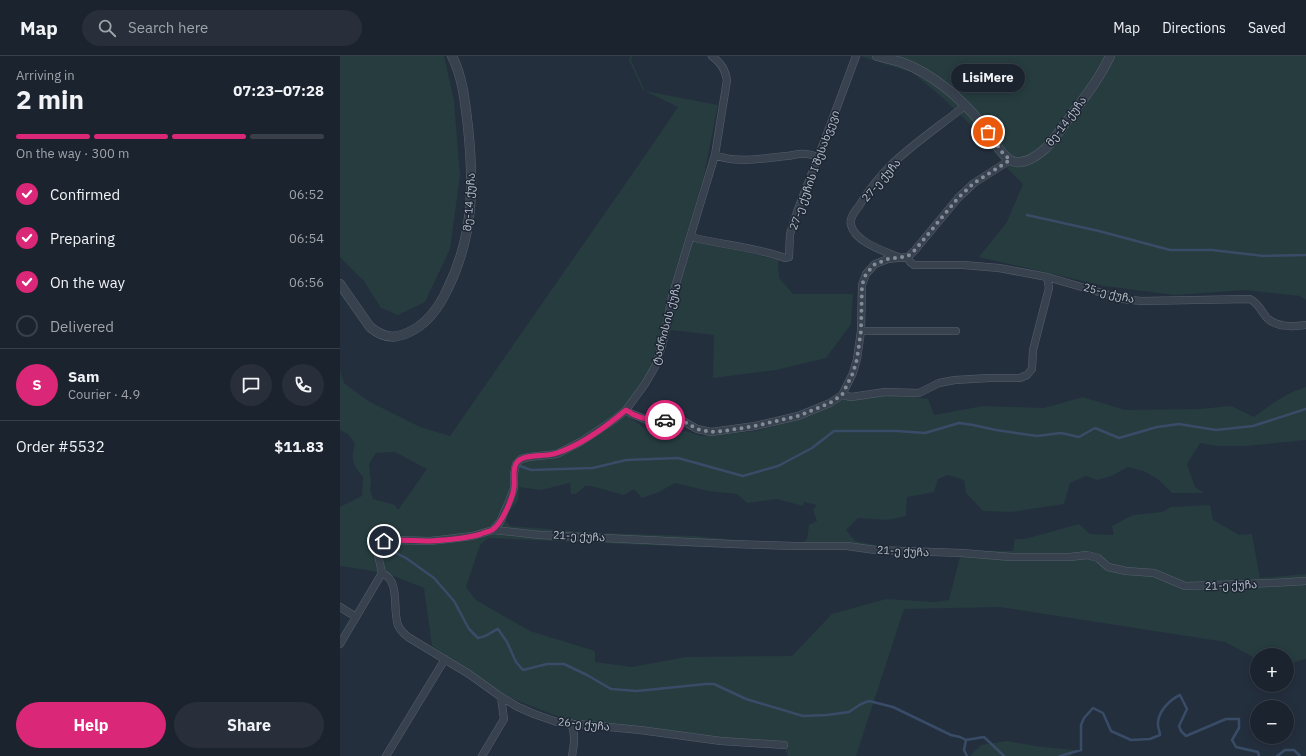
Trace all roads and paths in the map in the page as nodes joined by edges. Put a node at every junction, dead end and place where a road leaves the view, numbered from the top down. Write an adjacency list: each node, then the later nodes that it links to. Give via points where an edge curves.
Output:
1 (452, 56): 14 (street, მე-14 ქუჩა, via 461,79 464,98 472,194 465,242 452,281 430,317 407,334 396,337 386,336 370,327)
2 (712, 56): 7 (street, ტაძრისის ქუჩა, via 720,62 728,80)
3 (856, 56): 8 (street, 27-ე ქუჩის I შესახვევი)
4 (877, 56): 6 (street, via 902,62 928,76)
5 (1110, 56): 9 (street, მე-14 ქუჩა, via 1096,80 1046,148 1026,161)
6 (966, 105): 9 (street); 12 (street, 27-ე ქუჩა, via 891,166 866,194 851,219 854,232 862,240)
7 (715, 155): 8 (street, via 743,160 801,153); 10 (street, ტაძრისის ქუჩა)
8 (818, 157): 10 (street, 27-ე ქუჩის I შესახვევი, via 790,234 787,258)
9 (1010, 160): 11 (street, via 974,183 958,198)
10 (691, 236): 19 (street, ტაძრისის ქუჩა, via 672,297 656,365)
11 (908, 256): 12 (street); 13 (street, 25-ე ქუჩა, via 914,265 981,266)
12 (898, 257): 16 (street, via 875,264 866,274 862,285)
13 (1047, 277): 15 (street, 25-ე ქუჩა, via 1123,299 1250,299 1257,303 1267,318 1278,325); 18 (street, via 1048,288 1033,350 1032,369 1027,375 1020,378 956,380 939,383 919,393 885,392 851,397)
14 (340, 284)
15 (1306, 326)
16 (861, 331): 17 (street); 18 (street, via 853,373)
17 (956, 331)
18 (842, 395): 19 (street, via 830,403 798,416 755,426 711,432 697,429 683,421 647,420)
19 (626, 410): 20 (street, ტაძრისის ქუჩა, via 582,441 557,454 521,459 516,464 510,500 500,522)
20 (493, 530): 21 (street, via 472,536 430,541 384,541 377,550); 22 (street, 21-ე ქუჩა, via 723,544 848,546 875,550 1011,557 1087,555 1098,558 1108,567 1154,573 1185,586)
21 (382, 573): 24 (street); 26 (street, 26-ე ქუჩა, via 389,577 393,586 396,620 403,633)
22 (1306, 581)
23 (340, 607): 24 (street)
24 (356, 617): 25 (street)
25 (340, 644)
26 (445, 659): 27 (street, 26-ე ქუჩა); 30 (street)
27 (500, 697): 28 (street, 26-ე ქუჩა, via 534,714 557,722); 31 (street, via 504,718)
28 (571, 723): 29 (street, 26-ე ქუჩა, via 721,741); 32 (street, via 574,730)
29 (784, 745)
30 (386, 756)
31 (482, 756)
32 (572, 756)

